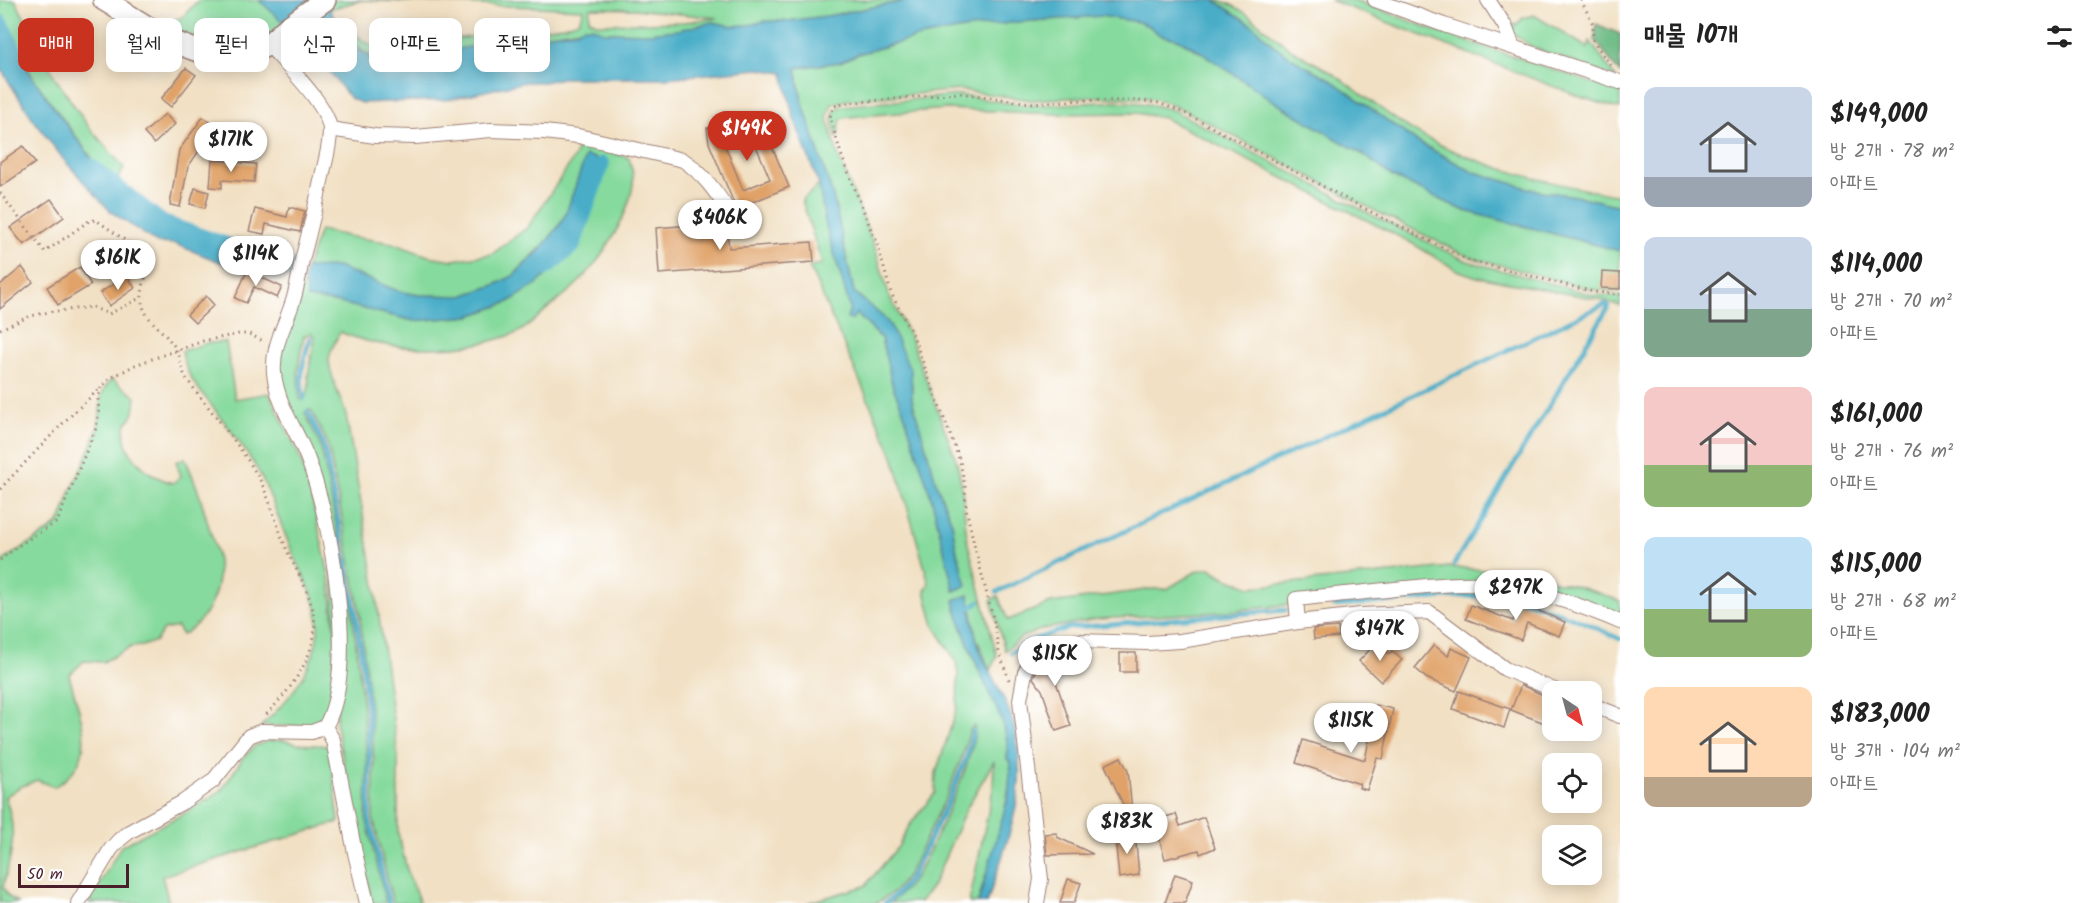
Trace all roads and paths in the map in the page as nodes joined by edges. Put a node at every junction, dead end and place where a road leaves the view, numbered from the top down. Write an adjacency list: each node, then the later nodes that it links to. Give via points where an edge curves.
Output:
1 (104, 0): 9 (main road)
2 (325, 0): 6 (main road)
3 (1375, 0): 8 (street)
4 (1488, 0): 8 (street)
5 (1581, 0): 10 (path, via 1593,24 1593,40)
6 (269, 43)
7 (269, 45): 12 (street, via 312,93)
8 (1513, 47): 11 (street)
9 (194, 48)
10 (1613, 69)
11 (1620, 82)
12 (330, 129): 14 (street, via 375,136 491,130 544,132 683,160 701,174); 18 (street, via 293,302)
13 (0, 194): 16 (path, via 45,252 96,220 132,245 147,273)
14 (740, 227)
15 (1620, 294): 25 (path, via 1594,292 1468,260 1159,103 1031,103 960,93 834,106 831,126 878,247 891,293 913,336 960,461 966,508 999,652)
16 (140, 298): 17 (path, via 109,314 92,307 49,312); 19 (path, via 147,315)
17 (0, 329)
18 (275, 347): 19 (path, via 239,334); 29 (street, via 276,388 319,494 335,578 341,657 338,693)
19 (177, 349): 20 (path, via 124,370); 30 (path, via 186,378 261,483 306,586 315,622 313,640 298,676)
20 (101, 387): 21 (path); 22 (path, via 96,428 57,522)
21 (0, 489)
22 (0, 561)
23 (1298, 622): 24 (street, via 1296,599 1478,584 1499,585 1554,599); 26 (street, via 1429,612 1505,669); 33 (street, via 1180,641 1063,643 1040,652 1032,660 1025,672 1020,707 1041,879)
24 (1620, 622)
25 (1010, 682)
26 (1542, 685)
27 (1602, 709): 28 (street)
28 (1620, 717)
29 (325, 727): 30 (street, via 312,732 262,731); 32 (street, via 333,740)
30 (249, 736): 31 (street, via 213,781 119,840)
31 (78, 903)
32 (367, 903)
33 (1037, 903)

